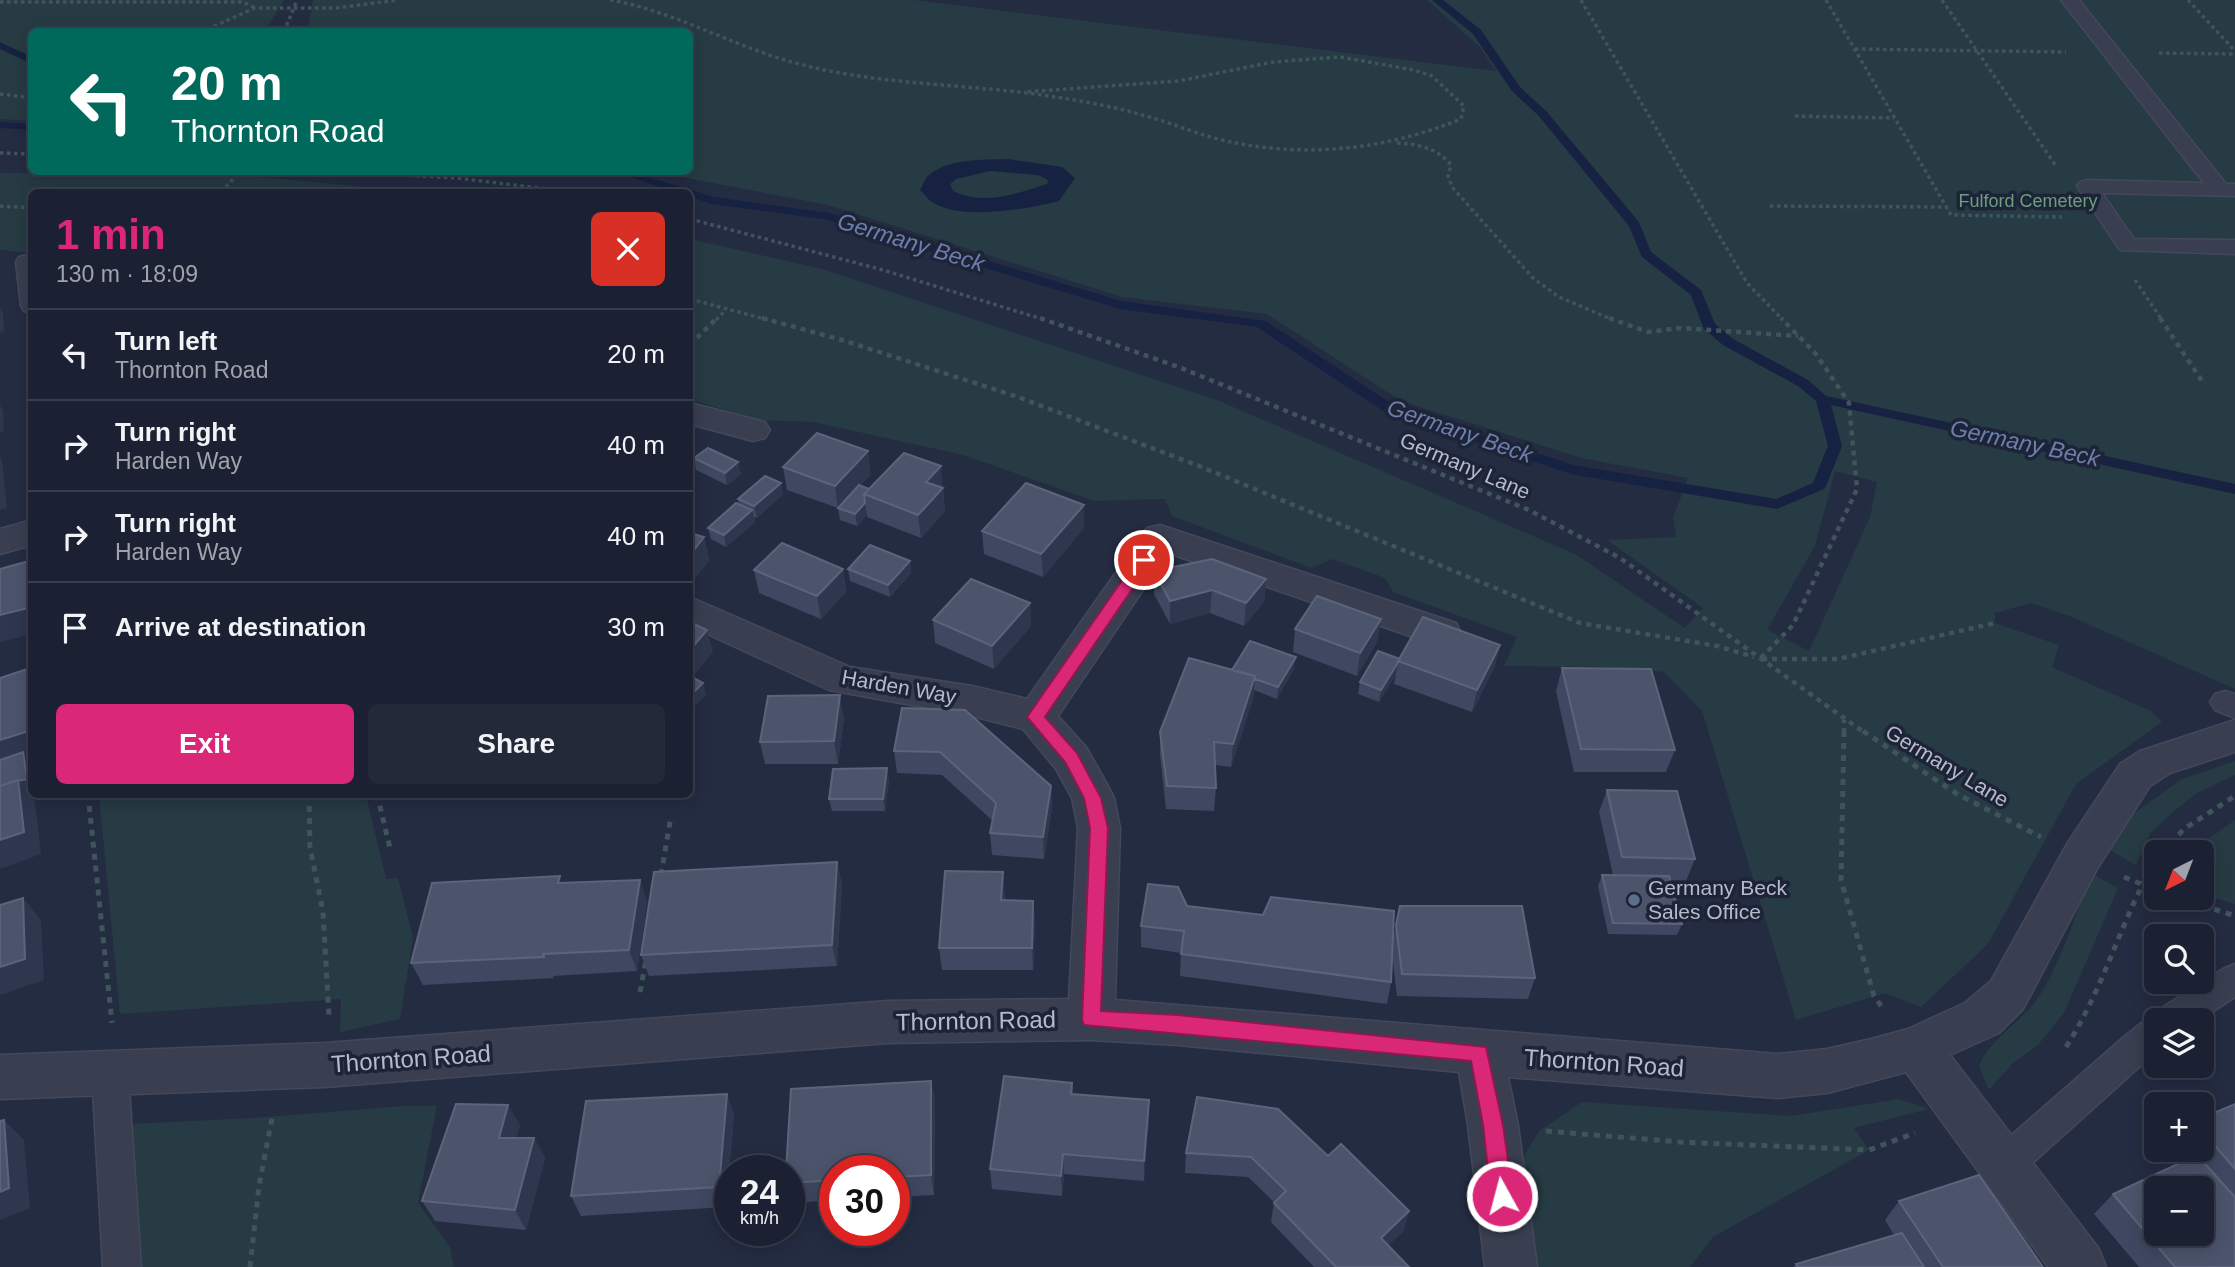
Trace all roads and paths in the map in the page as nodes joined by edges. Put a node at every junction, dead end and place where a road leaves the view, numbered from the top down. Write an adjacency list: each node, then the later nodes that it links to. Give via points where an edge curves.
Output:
1 (297, 0): 12 (path)
2 (398, 0): 12 (path)
3 (610, 0): 19 (path, via 666,13 785,60 858,78)
4 (1581, 0): 45 (path, via 1747,283)
5 (1826, 0): 15 (path)
6 (1942, 0): 16 (path)
7 (2070, 0): 17 (lane)
8 (2188, 0): 18 (path)
9 (242, 1): 10 (path); 11 (path)
10 (0, 2)
11 (255, 8): 12 (path); 13 (path)
12 (292, 8): 14 (path)
13 (210, 28)
14 (285, 28)
15 (1855, 49): 16 (path); 23 (path)
16 (1977, 51): 17 (path); 29 (path, via 2065,178)
17 (2111, 52): 18 (path); 32 (lane)
18 (2235, 53)
19 (1025, 92): 24 (path, via 1133,112 1224,140 1310,150); 24 (path, via 1178,82 1273,62 1340,57 1432,76 1464,106 1461,119)
20 (0, 94): 21 (path)
21 (28, 98)
22 (1795, 116): 23 (path)
23 (1895, 118): 35 (path)
24 (1393, 143): 45 (path, via 1413,143 1444,155 1451,165 1452,187 1533,278 1559,297 1647,332 1680,328)
25 (0, 153): 26 (path)
26 (28, 154)
27 (237, 175): 30 (path)
28 (402, 175): 31 (path)
29 (2087, 186): 32 (lane); 37 (lane)
30 (223, 189)
31 (547, 189)
32 (2227, 190)
33 (0, 206): 36 (path)
34 (1770, 206): 35 (path)
35 (1947, 207): 37 (path, via 1951,215)
36 (28, 208)
37 (2108, 217): 39 (lane)
38 (693, 220): 55 (path, Germany Lane, via 1025,313 1350,435 1588,539)
39 (2128, 245): 40 (lane); 47 (path, via 2118,254)
40 (2235, 247)
41 (27, 261): 42 (lane)
42 (28, 270)
43 (693, 300): 44 (path)
44 (726, 310): 46 (path); 55 (path, via 842,340 1017,397 1199,466 1580,623 1717,646)
45 (1799, 337): 55 (path, via 1849,402 1857,489 1793,625)
46 (693, 342)
47 (2204, 384)
48 (693, 415): 49 (street)
49 (753, 430)
50 (28, 533): 51 (street)
51 (0, 542)
52 (693, 611): 57 (street, Harden Way, via 843,680 972,701)
53 (1995, 623): 55 (path, via 1838,659)
54 (1442, 633): 57 (street, via 1160,537)
55 (1760, 659): 58 (path, Germany Lane)
56 (2232, 715): 66 (street, Thornton Road, via 2135,775)
57 (1036, 717): 74 (street, via 1071,758 1093,798 1099,828)
58 (1844, 720): 66 (path, Germany Lane, via 1957,794); 77 (path, via 1841,880 1874,996)
59 (2235, 796): 64 (path)
60 (88, 798): 78 (path)
61 (309, 798): 73 (path, via 310,847 323,912)
62 (378, 798): 65 (path)
63 (671, 816): 67 (path)
64 (2173, 840)
65 (390, 848)
66 (2082, 857): 77 (street, Thornton Road, via 2007,995 1982,1018)
67 (660, 880)
68 (2214, 909): 69 (path)
69 (2235, 916)
70 (646, 958): 76 (path)
71 (2235, 979): 72 (lane)
72 (2190, 1008)
73 (329, 1017)
74 (1091, 1019): 76 (street, Thornton Road, via 888,1022); 79 (street, Thornton Road)
75 (2144, 1041): 82 (lane)
76 (631, 1042): 78 (street, Thornton Road, via 325,1065)
77 (1916, 1048): 79 (street, Thornton Road, via 1827,1071 1778,1076); 82 (street)
78 (111, 1050): 80 (street, Thornton Road); 83 (lane)
79 (1479, 1053): 85 (street)
80 (0, 1077)
81 (274, 1107): 84 (path)
82 (2004, 1165): 86 (street)
83 (122, 1267)
84 (250, 1267)
85 (1511, 1267)
86 (2080, 1267)

